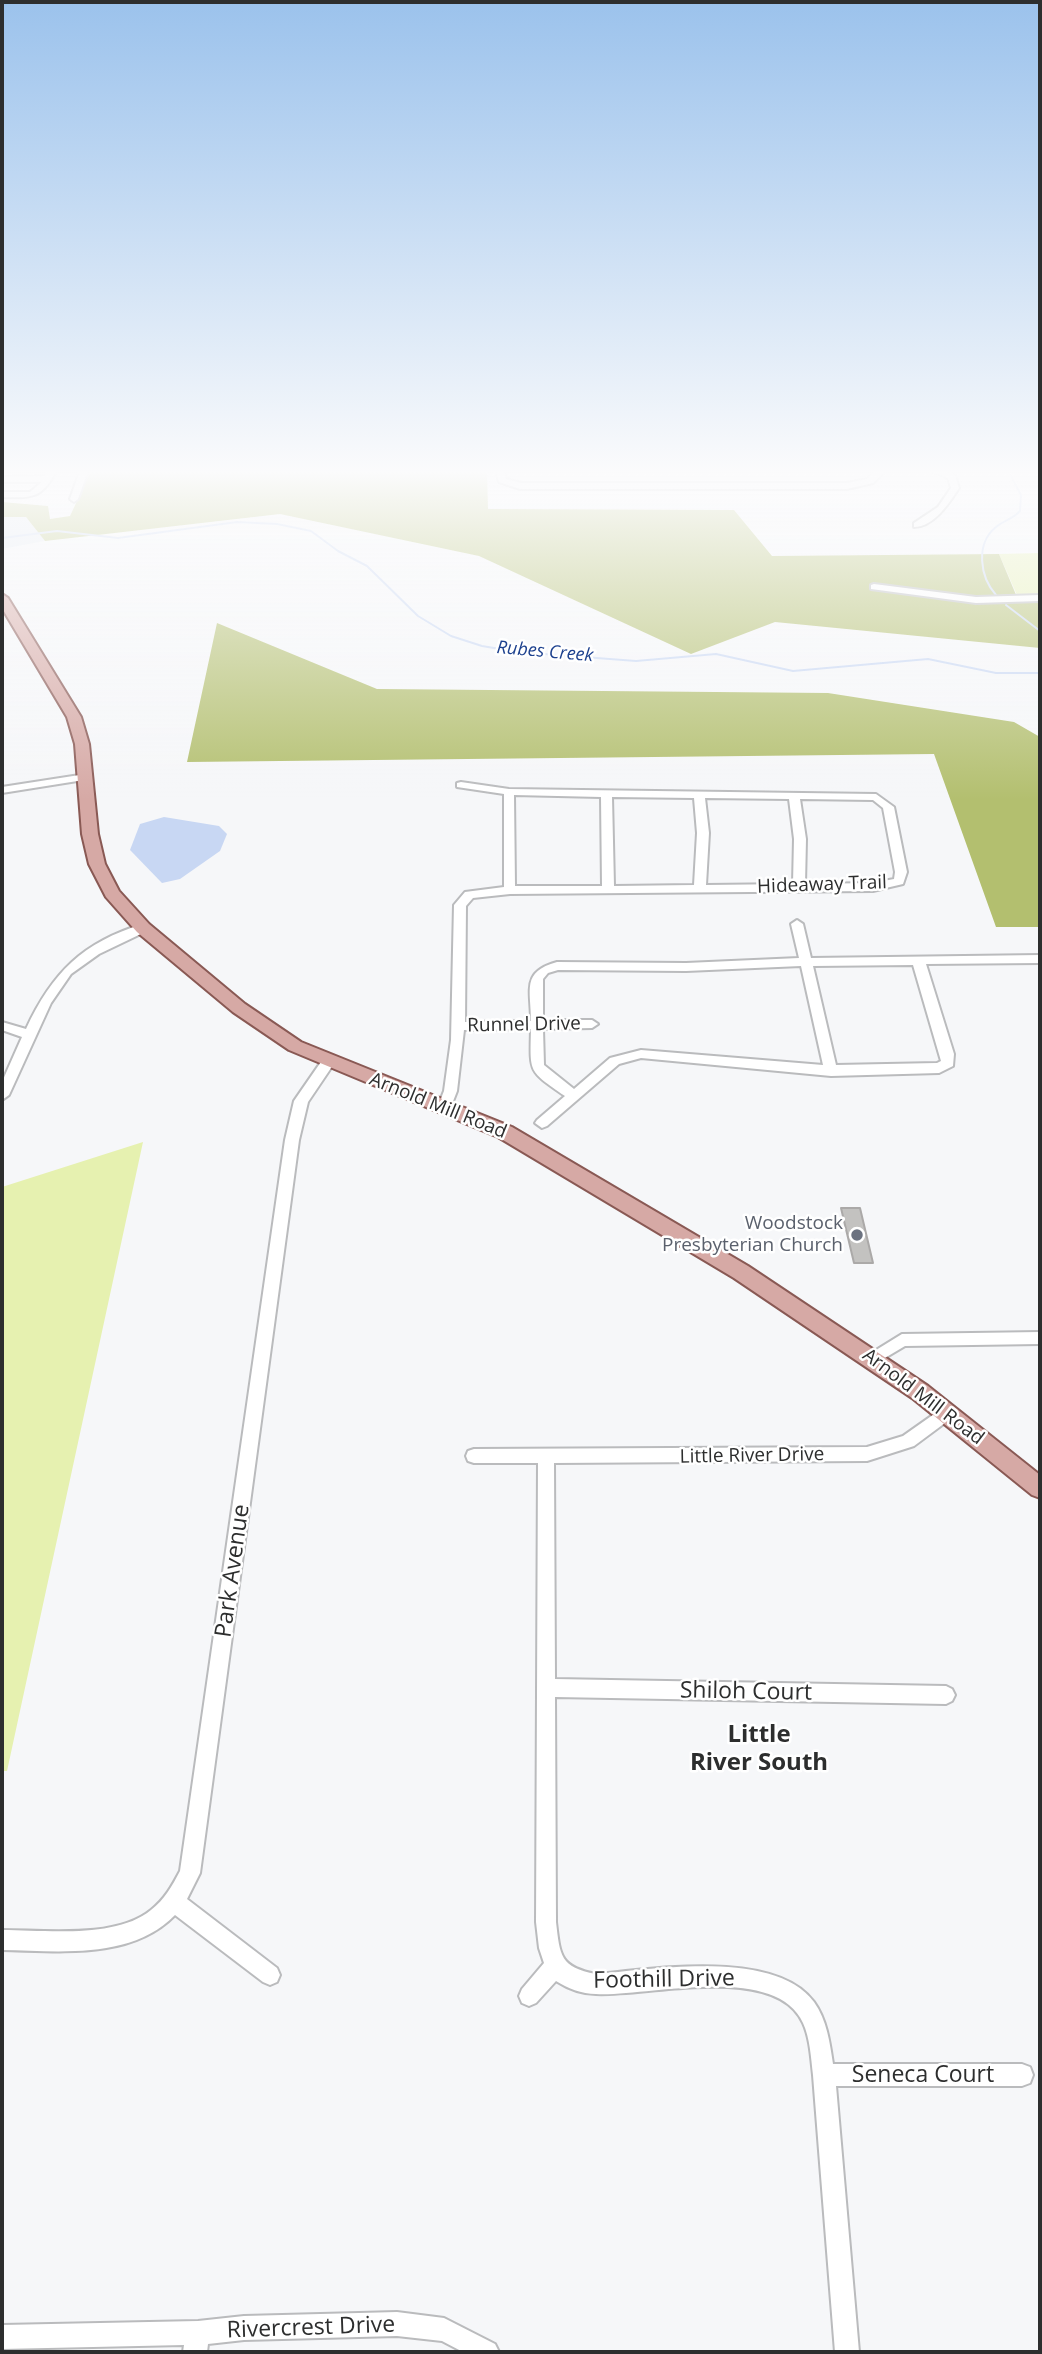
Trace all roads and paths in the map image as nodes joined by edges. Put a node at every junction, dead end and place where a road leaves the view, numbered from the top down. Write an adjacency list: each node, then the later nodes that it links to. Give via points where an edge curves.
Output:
1 (874, 587): 3 (street, via 967,599)
2 (2, 598): 4 (main road, Arnold Mill Road, via 74,717)
3 (1040, 598)
4 (86, 777): 6 (street); 16 (main road, Arnold Mill Road, via 97,864 112,893)
5 (461, 785): 7 (street, Hideaway Trail)
6 (2, 790)
7 (509, 792): 8 (street, Hideaway Trail); 13 (street)
8 (606, 794): 10 (street, Hideaway Trail); 14 (street)
9 (794, 795): 10 (street, Hideaway Trail); 11 (street, via 800,839); 11 (street, Hideaway Trail, via 865,796 884,801 901,872 899,881 873,887)
10 (699, 796): 12 (street, via 703,833)
11 (799, 887): 12 (street, Hideaway Trail)
12 (700, 889): 14 (street, Hideaway Trail)
13 (510, 890): 14 (street, Hideaway Trail); 22 (street, Hideaway Trail, via 476,892 460,905)
14 (608, 890)
15 (797, 924): 19 (street)
16 (143, 928): 24 (street, via 79,961 58,984); 25 (main road, Arnold Mill Road, via 251,1017)
17 (1040, 959): 18 (street)
18 (918, 960): 19 (street); 26 (street, via 948,1063 939,1068)
19 (806, 962): 23 (street, via 557,966 537,978); 26 (street)
20 (592, 1024): 23 (street, Runnel Drive)
21 (2, 1026): 24 (street)
22 (457, 1026): 23 (street, Runnel Drive); 29 (street, Hideaway Trail, via 452,1090)
23 (535, 1026): 28 (street, via 537,1066)
24 (31, 1035): 27 (street)
25 (328, 1062): 29 (main road, Arnold Mill Road); 39 (street, Park Avenue, via 305,1092 294,1126 194,1860)
26 (831, 1071): 28 (street, via 640,1054 615,1062)
27 (2, 1095)
28 (573, 1095): 30 (street)
29 (445, 1106): 32 (main road, Arnold Mill Road, via 505,1132 573,1171 741,1272)
30 (542, 1123)
31 (1040, 1338): 32 (street, via 902,1340)
32 (873, 1359): 33 (main road, Arnold Mill Road)
33 (947, 1412): 35 (street, Little River Drive, via 908,1441 867,1454); 36 (main road, Arnold Mill Road)
34 (474, 1456): 35 (street, Little River Drive)
35 (546, 1458): 37 (street)
36 (1040, 1488)
37 (547, 1688): 38 (street, Shiloh Court); 41 (street, via 547,1922 549,1956)
38 (946, 1695)
39 (176, 1903): 40 (street, via 141,1929 109,1938); 42 (street)
40 (2, 1940)
41 (555, 1966): 43 (street); 44 (street, Foothill Drive, via 573,1981 596,1984 740,1978 775,1984 805,2007 818,2040)
42 (270, 1975)
43 (529, 1996)
44 (824, 2075): 45 (street, Seneca Court); 49 (street, Foothill Drive)
45 (1022, 2075)
46 (2, 2337): 47 (street, Rivercrest Drive)
47 (196, 2343): 48 (street, Rivercrest Drive, via 244,2328 397,2323 444,2330)
48 (487, 2352)
49 (847, 2352)

